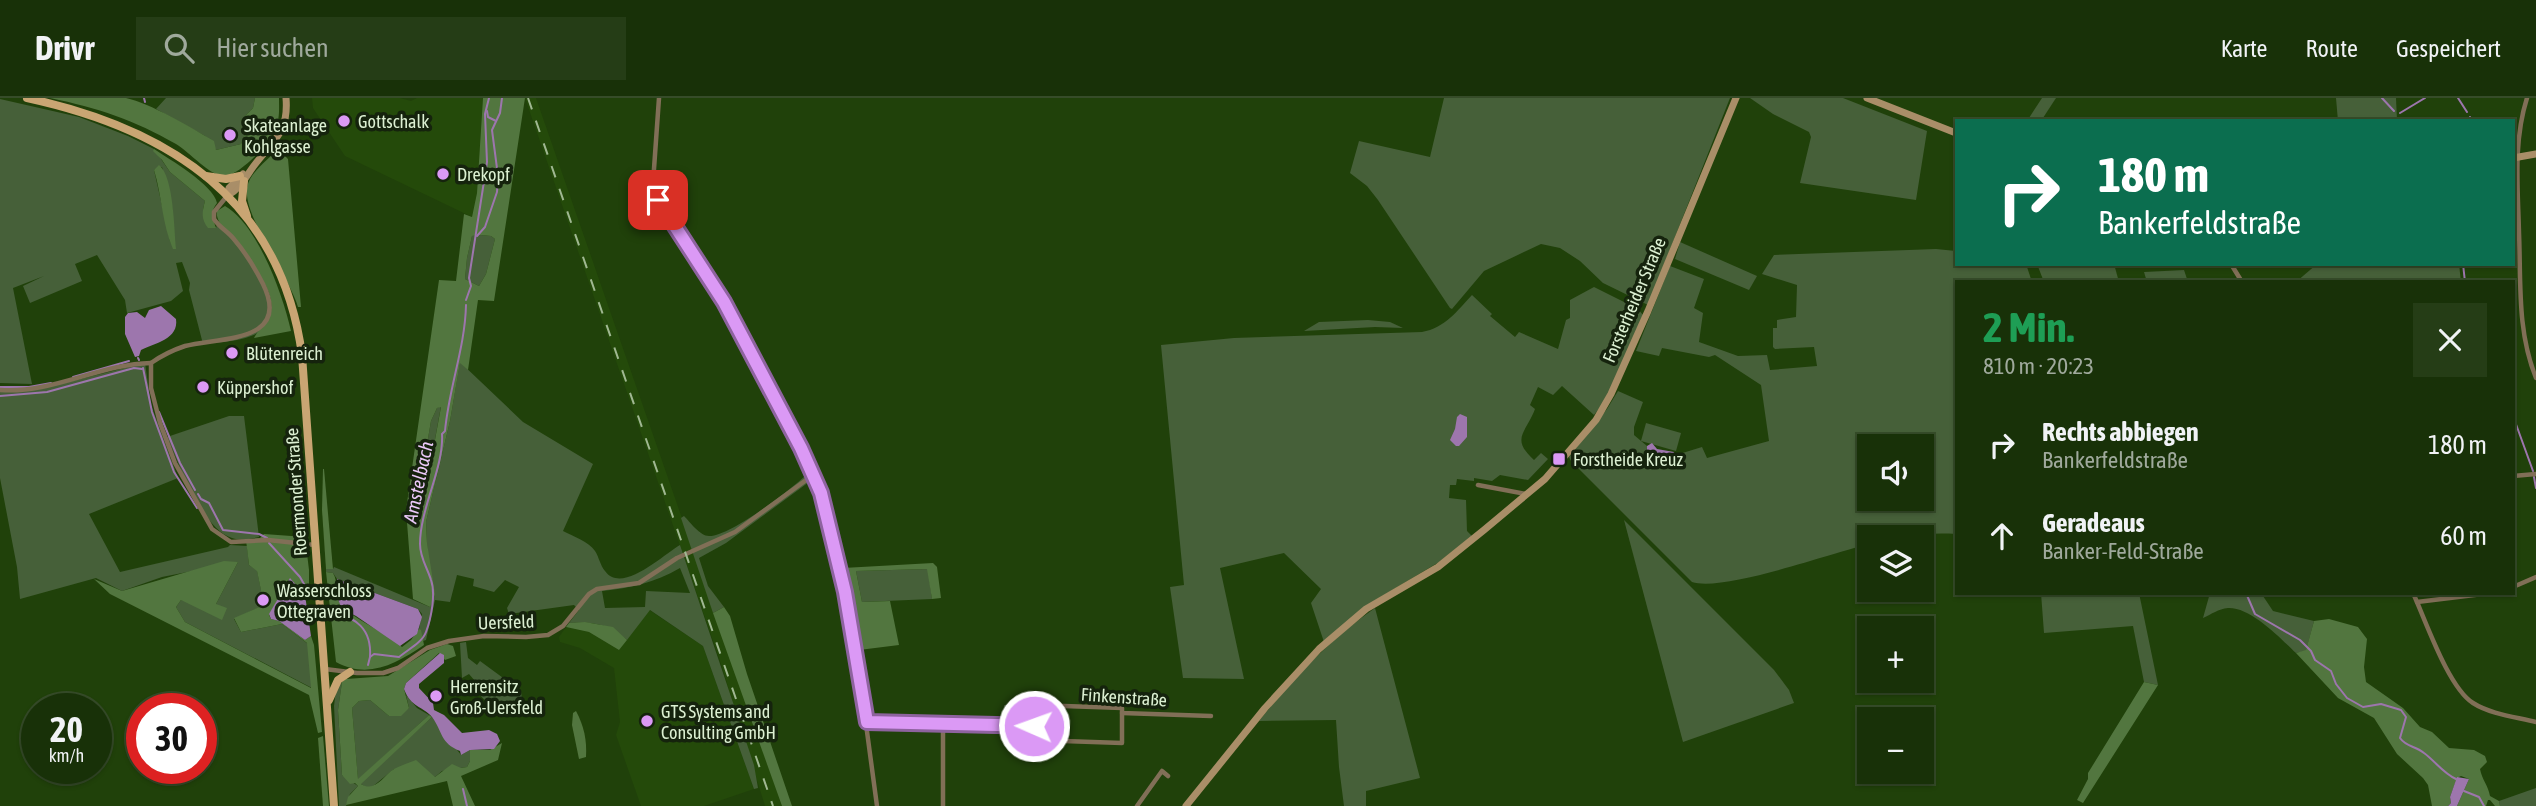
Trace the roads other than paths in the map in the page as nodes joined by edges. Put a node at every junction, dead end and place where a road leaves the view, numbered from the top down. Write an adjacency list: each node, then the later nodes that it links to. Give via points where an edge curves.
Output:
1 (27, 98): 10 (main road, Roermonder Straße, via 129,128)
2 (286, 98): 11 (street, via 281,133)
3 (659, 98): 18 (street, via 653,183 658,200 724,302)
4 (1736, 98): 21 (street, Forsterheider Straße, via 1604,408)
5 (1867, 98): 7 (street)
6 (2527, 98): 9 (street)
7 (1955, 133)
8 (2536, 154): 9 (street)
9 (2515, 158): 15 (street, via 2524,337)
10 (206, 176): 11 (main road); 12 (main road, Roermonder Straße)
11 (242, 178): 12 (street); 13 (main road)
12 (227, 195): 13 (main road, Roermonder Straße); 14 (street, via 214,219 253,267 266,292 269,313 253,334 186,346)
13 (247, 219): 22 (main road, Roermonder Straße, via 283,279 300,341)
14 (151, 363): 16 (street, via 40,389); 22 (street, via 151,388 163,432 212,528 231,542)
15 (2536, 378)
16 (0, 390)
17 (2534, 474): 19 (street)
18 (813, 475): 30 (street, Uersfeld, via 736,532 688,552 639,583 597,589 548,635 457,639 427,648 393,670); 36 (street, via 839,563)
19 (2515, 477)
20 (1479, 485): 21 (street)
21 (1527, 494): 45 (street, Forsterheider Straße, via 1438,567 1366,609 1319,649)
22 (315, 545): 29 (main road, Roermonder Straße)
23 (2535, 578): 24 (street); 25 (street)
24 (2536, 585)
25 (2515, 586)
26 (2414, 595): 28 (street)
27 (2473, 595): 28 (street)
28 (2417, 602): 37 (street, via 2453,680 2470,701)
29 (324, 669): 30 (street, Uersfeld); 33 (main road, Roermonder Straße)
30 (350, 672): 33 (main road, via 338,680)
31 (1022, 704): 32 (street, Finkenstraße)
32 (1035, 705): 34 (street, Finkenstraße, via 1122,708); 39 (street)
33 (327, 706): 41 (main road, Roermonder Straße)
34 (1122, 713): 35 (street, Finkenstraße); 39 (street, via 1122,743 1034,740)
35 (1211, 716)
36 (867, 722): 38 (street); 42 (street)
37 (2536, 722)
38 (943, 725): 39 (street); 43 (street)
39 (1034, 726)
40 (1168, 776): 44 (street, via 1162,772)
41 (334, 806)
42 (877, 806)
43 (943, 806)
44 (1136, 806)
45 (1186, 806)

